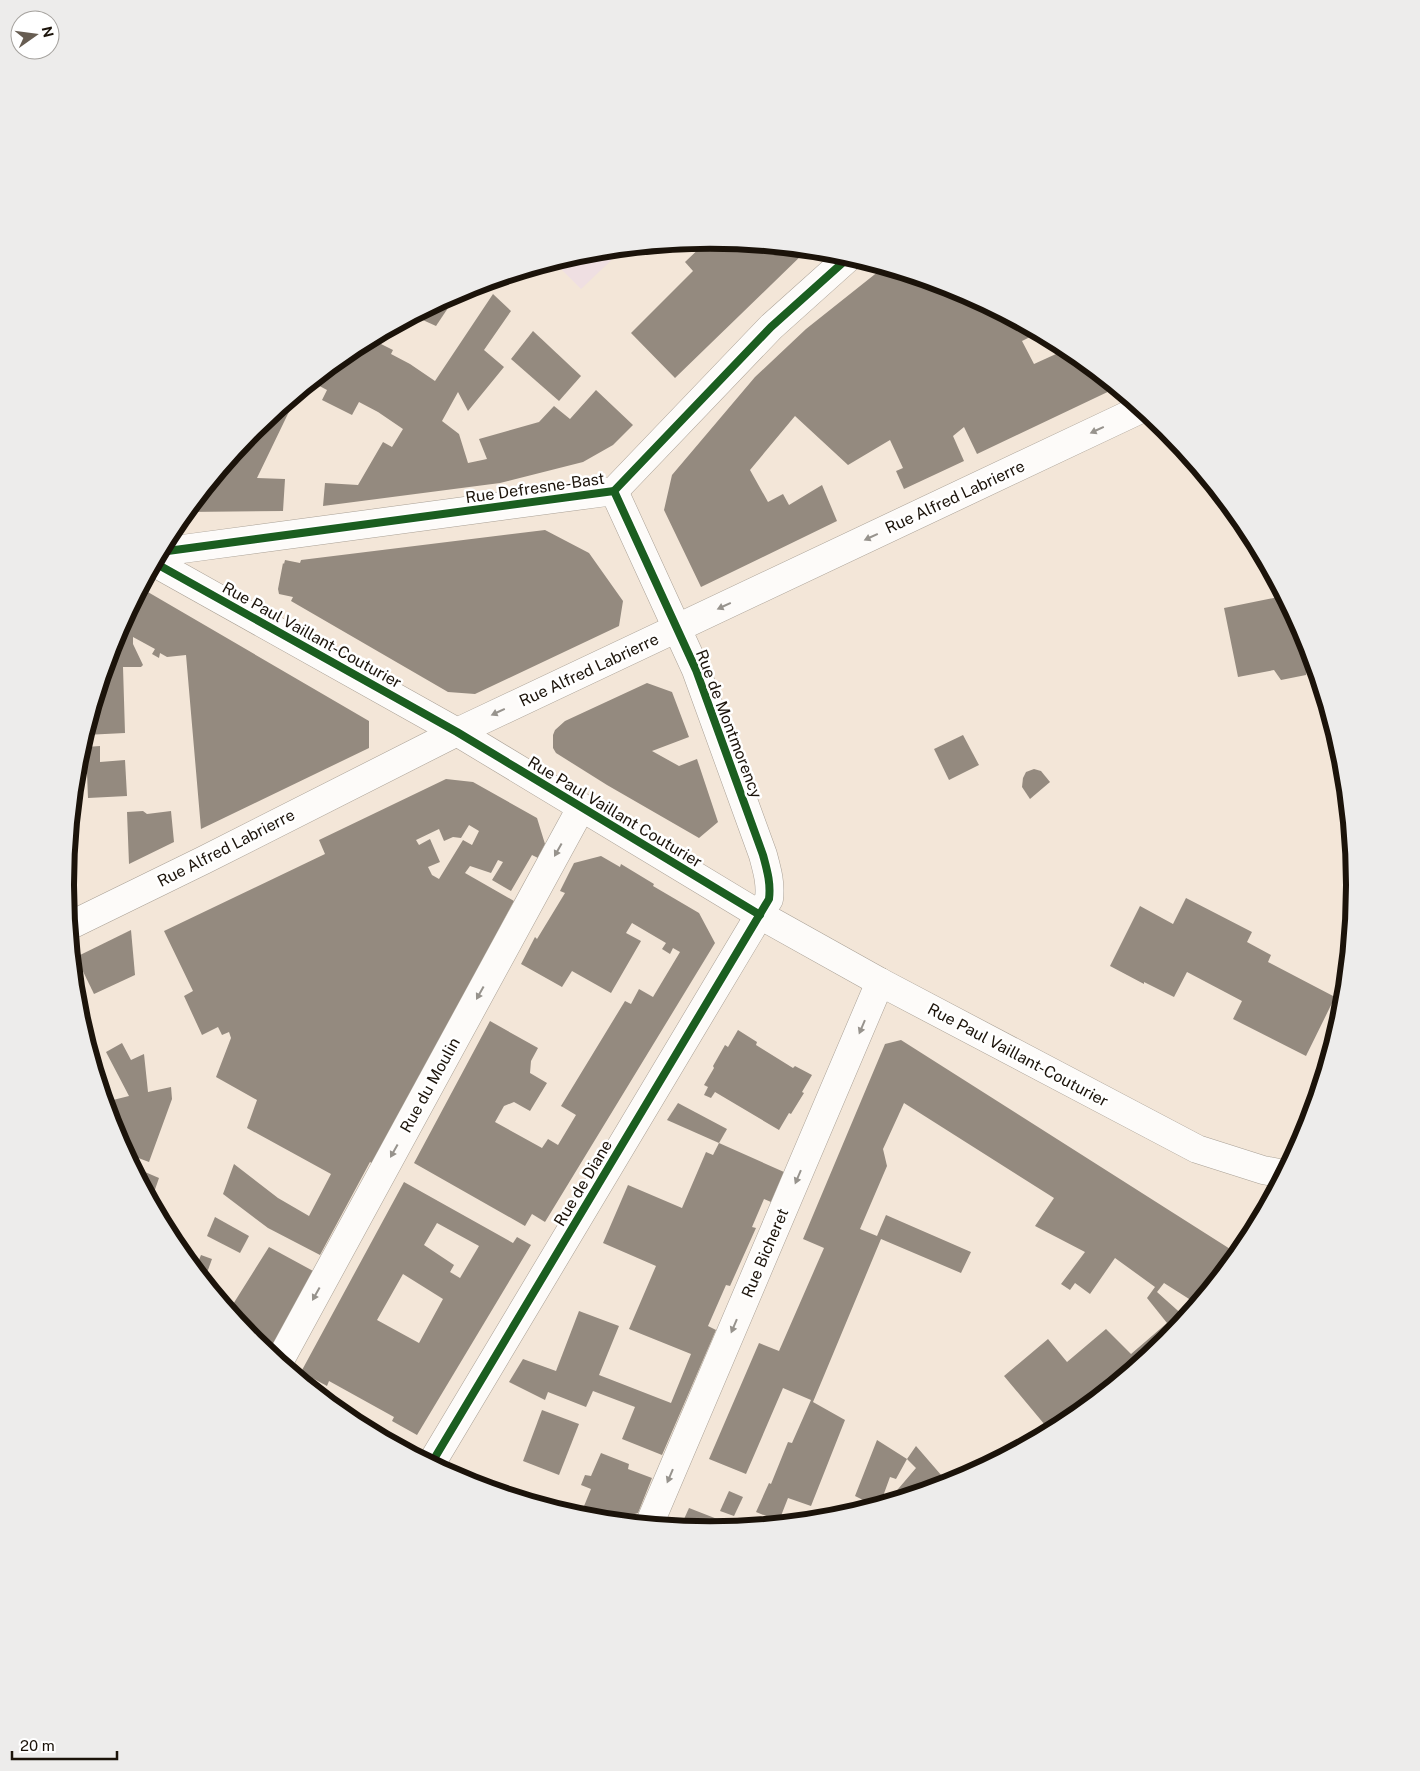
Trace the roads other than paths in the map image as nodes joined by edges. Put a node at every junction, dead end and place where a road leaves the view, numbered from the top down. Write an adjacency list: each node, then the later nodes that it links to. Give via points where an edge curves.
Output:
1 (842, 263): 3 (street, Rue Defresne-Bast, via 771,327)
2 (1135, 412): 6 (street, Rue Alfred Labrierre, one-way to 6)
3 (614, 491): 4 (street, Rue Defresne-Bast); 6 (street, Rue de Montmorency)
4 (169, 551)
5 (160, 566): 7 (street, Rue Paul Vaillant-Couturier)
6 (676, 629): 7 (street, Rue Alfred Labrierre, one-way to 7); 9 (street, Rue de Montmorency, via 702,686 763,855 770,887 769,898)
7 (457, 732): 8 (street, Rue Paul Vaillant Couturier); 10 (street, Rue Alfred Labrierre)
8 (581, 808): 9 (street, Rue Paul Vaillant Couturier); 13 (street, Rue du Moulin, one-way to 13)
9 (760, 916): 11 (street, Rue Paul Vaillant-Couturier); 14 (street, Rue de Diane)
10 (75, 923)
11 (880, 982): 12 (street, Rue Paul Vaillant-Couturier, via 1197,1149); 15 (street, Rue Bicheret, one-way to 15)
12 (1278, 1173)
13 (282, 1356)
14 (434, 1458)
15 (651, 1518)

